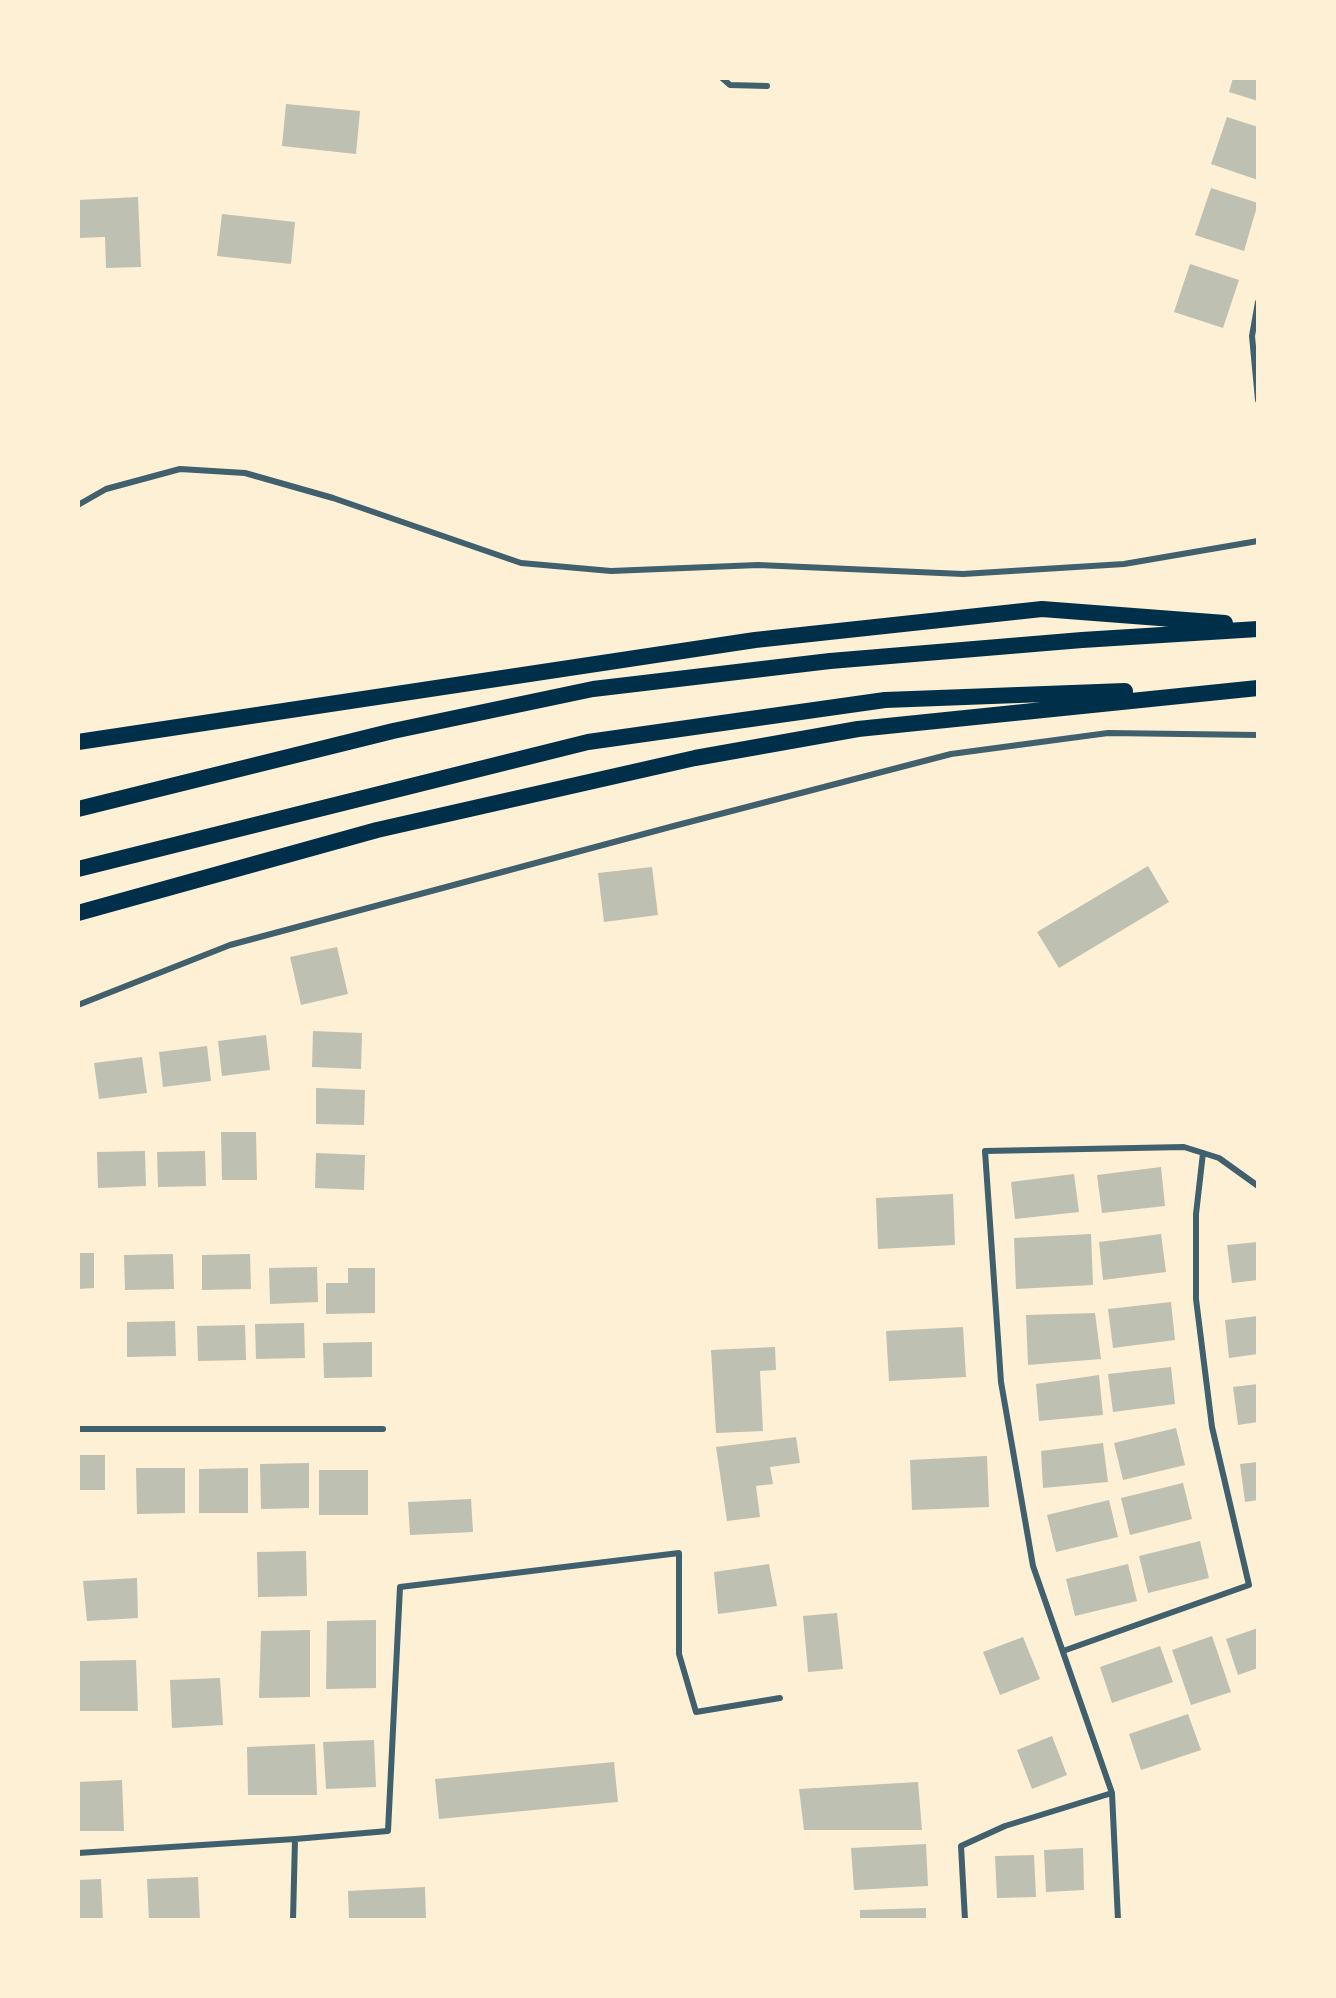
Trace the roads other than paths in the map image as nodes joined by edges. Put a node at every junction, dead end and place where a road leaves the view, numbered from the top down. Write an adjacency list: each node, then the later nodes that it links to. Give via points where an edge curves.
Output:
1 (722, 78): 2 (street, via 730,85)
2 (767, 86)
3 (1258, 303): 4 (street)
4 (1255, 336): 5 (street)
5 (1258, 400)
6 (78, 505): 7 (street, via 106,489 180,469 245,473 333,498 521,563 611,571 758,565 963,574 1124,564)
7 (1258, 540)
8 (1258, 627): 11 (highway, via 1042,609 755,640); 12 (highway, via 830,661 593,689 393,731)
9 (1258, 687): 13 (highway, via 885,700 588,742); 14 (highway, via 858,729 695,758 377,830)
10 (1258, 735): 15 (street, via 1108,733 951,754 230,945)
11 (78, 742)
12 (78, 809)
13 (78, 869)
14 (78, 913)
15 (78, 1005)
16 (1203, 1153): 17 (street, via 1219,1158); 20 (street, via 1196,1214 1196,1299 1212,1427 1249,1585); 20 (street, via 1184,1147 985,1151 1001,1382 1033,1566)
17 (1258, 1186)
18 (78, 1429): 19 (street)
19 (382, 1429)
20 (1063, 1651): 22 (street)
21 (780, 1698): 23 (street, via 696,1712 679,1654 679,1553 400,1587 388,1831)
22 (1112, 1793): 26 (street, via 1005,1826 961,1846); 27 (street)
23 (295, 1839): 24 (street); 25 (street)
24 (78, 1853)
25 (293, 1920)
26 (964, 1920)
27 (1118, 1920)

